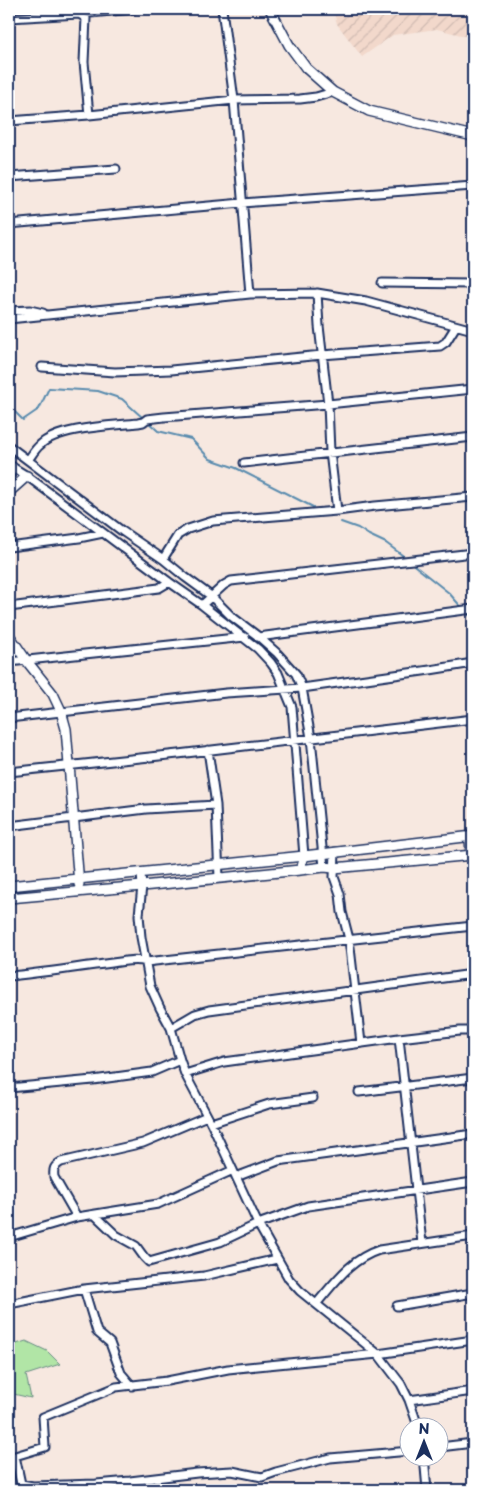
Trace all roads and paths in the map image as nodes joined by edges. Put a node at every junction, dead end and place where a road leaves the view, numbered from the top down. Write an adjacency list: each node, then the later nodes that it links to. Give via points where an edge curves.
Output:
1 (134, 9): 4 (street)
2 (222, 9): 7 (street)
3 (271, 9): 6 (street, via 289,45 306,68)
4 (78, 11): 5 (street); 8 (street, via 86,18 84,62)
5 (9, 18)
6 (333, 92): 7 (street, via 300,99); 10 (street, via 369,111)
7 (234, 100): 8 (street); 14 (street)
8 (89, 115): 9 (street)
9 (9, 121)
10 (473, 136)
11 (116, 169): 12 (street)
12 (9, 177)
13 (473, 186): 14 (street)
14 (242, 204): 15 (street); 19 (street)
15 (9, 224)
16 (382, 283): 17 (street)
17 (473, 284)
18 (317, 293): 19 (street); 23 (street, via 366,301); 25 (street)
19 (250, 294): 21 (street)
20 (9, 312): 21 (street, via 30,310)
21 (51, 314): 22 (street)
22 (9, 319)
23 (456, 326): 24 (street); 25 (street, via 440,346)
24 (473, 330)
25 (322, 355): 26 (street, via 171,370 115,372); 28 (street)
26 (42, 367)
27 (473, 389): 28 (street)
28 (328, 404): 31 (street); 32 (street, via 145,420 72,431 40,444)
29 (473, 437): 31 (street)
30 (9, 446): 32 (street)
31 (330, 452): 33 (street); 38 (street)
32 (28, 460): 42 (street)
33 (244, 463)
34 (10, 469): 35 (street)
35 (27, 476): 36 (street); 39 (street)
36 (9, 492)
37 (473, 497): 38 (street)
38 (337, 511): 42 (street, via 207,523 178,535)
39 (103, 533): 40 (street); 43 (street)
40 (9, 548)
41 (473, 553): 44 (street, via 231,582)
42 (163, 558): 44 (street)
43 (169, 582): 45 (street); 46 (street, via 159,588)
44 (211, 596): 45 (street); 50 (street)
45 (202, 606): 49 (street)
46 (9, 607)
47 (467, 610): 50 (street)
48 (9, 635): 51 (street)
49 (243, 637): 50 (street); 51 (street); 55 (street, via 271,663)
50 (260, 638): 54 (street, via 296,674)
51 (26, 660): 52 (street); 56 (street, via 54,694)
52 (9, 662)
53 (473, 663): 54 (street)
54 (302, 688): 55 (street); 59 (street)
55 (285, 689): 56 (street); 60 (street, via 292,707)
56 (61, 711): 57 (street); 62 (street)
57 (9, 718)
58 (473, 718): 59 (street)
59 (311, 738): 60 (street); 69 (street)
60 (294, 740): 61 (street); 70 (street)
61 (208, 750): 62 (street); 64 (street)
62 (70, 766): 63 (street); 65 (street)
63 (9, 772)
64 (216, 805): 65 (street, via 146,809); 72 (street)
65 (74, 819): 66 (street); 78 (street)
66 (9, 826)
67 (472, 836): 68 (street); 71 (street)
68 (336, 852): 69 (street); 74 (street)
69 (323, 853): 70 (street); 73 (street)
70 (304, 856): 72 (street); 75 (street)
71 (473, 857): 74 (street)
72 (218, 865): 76 (street); 77 (street)
73 (324, 867): 74 (street); 75 (street)
74 (334, 868): 84 (street)
75 (300, 870): 77 (street)
76 (141, 874): 78 (street); 80 (street)
77 (219, 878): 80 (street)
78 (79, 879): 79 (street); 81 (street)
79 (9, 886)
80 (142, 886): 81 (street); 85 (street, via 139,915)
81 (80, 891): 82 (street)
82 (9, 898)
83 (473, 926): 84 (street)
84 (349, 939): 85 (street); 88 (street)
85 (146, 962): 87 (street, via 137,959); 89 (street, via 150,986)
86 (473, 974): 88 (street)
87 (9, 976)
88 (354, 990): 89 (street, via 209,1010); 92 (street)
89 (171, 1028): 93 (street)
90 (473, 1031): 91 (street)
91 (399, 1038): 92 (street); 96 (street)
92 (361, 1044): 94 (street, via 224,1062)
93 (180, 1060): 94 (street); 97 (street, via 152,1072)
94 (185, 1074): 100 (street)
95 (473, 1078): 96 (street)
96 (404, 1087): 98 (street); 103 (street)
97 (9, 1088)
98 (359, 1092)
99 (313, 1098): 101 (street, via 269,1104)
100 (207, 1116): 101 (street); 108 (street, via 143,1143 60,1162 55,1166 54,1177)
101 (211, 1123): 104 (street)
102 (473, 1134): 103 (street)
103 (411, 1142): 104 (street, via 278,1161); 106 (street)
104 (234, 1174): 107 (street, via 158,1204); 109 (street)
105 (473, 1182): 106 (street)
106 (417, 1190): 109 (street, via 308,1206); 112 (street)
107 (95, 1215): 108 (street); 109 (street, via 116,1235 136,1246 149,1262 220,1242)
108 (77, 1217): 111 (street)
109 (258, 1224): 113 (street)
110 (473, 1236): 112 (street)
111 (9, 1237)
112 (422, 1243): 116 (street, via 367,1254 348,1267)
113 (278, 1259): 114 (street, via 204,1276); 116 (street, via 289,1279)
114 (84, 1289): 117 (street); 121 (street, via 97,1332 110,1343 120,1373)
115 (473, 1293): 118 (street)
116 (317, 1303): 120 (street)
117 (9, 1304)
118 (396, 1306)
119 (473, 1340): 120 (street)
120 (378, 1354): 121 (street, via 228,1369); 123 (street, via 396,1376)
121 (132, 1386): 127 (street, via 116,1387 43,1417 45,1447 15,1456 21,1484 96,1484 232,1471 262,1477 330,1458)
122 (473, 1391): 123 (street)
123 (409, 1400): 124 (street)
124 (415, 1416)
125 (473, 1443): 126 (street)
126 (450, 1446)
127 (400, 1452)
128 (425, 1466): 129 (street)
129 (427, 1490)

